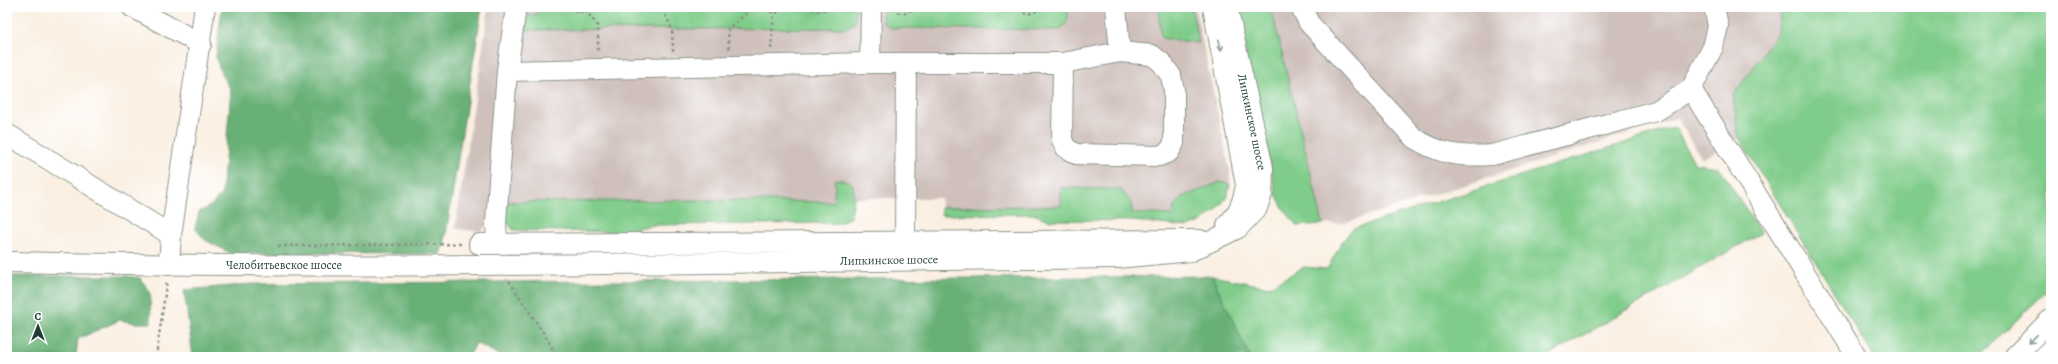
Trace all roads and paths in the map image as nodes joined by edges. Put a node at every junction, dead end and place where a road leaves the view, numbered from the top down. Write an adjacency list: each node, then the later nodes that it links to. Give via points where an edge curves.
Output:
1 (132, 7): 28 (street)
2 (205, 7): 28 (street)
3 (516, 7): 37 (street)
4 (570, 7): 26 (path, via 578,13)
5 (587, 7): 26 (path)
6 (659, 7): 25 (path)
7 (689, 7): 25 (path)
8 (755, 7): 34 (path, via 728,28)
9 (766, 7): 27 (path)
10 (784, 7): 27 (path, via 780,12)
11 (799, 7): 12 (path, via 817,11)
12 (844, 7)
13 (871, 7): 30 (street)
14 (894, 7): 15 (path, via 902,14 909,12)
15 (912, 7)
16 (951, 7): 17 (path)
17 (967, 7)
18 (1020, 7): 19 (path, via 1028,14 1035,12)
19 (1038, 7)
20 (1116, 7): 29 (street)
21 (1213, 7): 40 (street, Липкинское шоссе, one-way to 40)
22 (1227, 7): 41 (street, Липкинское шоссе, via 1263,168 1262,194 1257,208)
23 (1301, 7): 38 (street, via 1309,23 1414,138 1436,151 1450,154 1492,155 1648,113)
24 (1714, 7): 38 (street, via 1718,26 1713,47)
25 (663, 9): 35 (path, via 672,29)
26 (585, 10): 36 (path, via 598,26)
27 (774, 13): 33 (path)
28 (201, 44): 42 (street)
29 (1120, 52): 31 (street); 31 (street, via 1152,55 1162,63 1171,76 1174,90 1174,143 1169,152 1159,156 1076,154 1066,148 1062,140)
30 (870, 63): 32 (street); 33 (street)
31 (1063, 63): 32 (street)
32 (906, 64): 43 (street)
33 (770, 65): 34 (street)
34 (729, 66): 35 (street)
35 (673, 68): 36 (street)
36 (598, 69): 37 (street)
37 (507, 71): 45 (street, via 496,222)
38 (1690, 89): 56 (street)
39 (7, 134): 42 (street)
40 (1243, 161): 41 (street, via 1251,184); 44 (street, Липкинское шоссе, via 1246,185 1242,204 1237,214)
41 (1248, 218): 44 (street, Липкинское шоссе, via 1238,228)
42 (171, 235): 50 (street)
43 (905, 240): 44 (street); 45 (street)
44 (1214, 240): 49 (street, Липкинское шоссе, via 1191,251 1117,258)
45 (488, 243): 46 (path)
46 (272, 246)
47 (7, 262): 50 (street, Челобитьевское шоссе)
48 (498, 264): 49 (street, Челобитьевское шоссе); 50 (street, Челобитьевское шоссе); 55 (path)
49 (562, 264)
50 (168, 271): 54 (path)
51 (2051, 319): 57 (street, one-way to 57)
52 (2051, 349): 58 (street)
53 (2051, 356): 59 (street)
54 (156, 357)
55 (557, 357)
56 (1857, 357)
57 (2014, 357)
58 (2043, 357)
59 (2047, 357)

